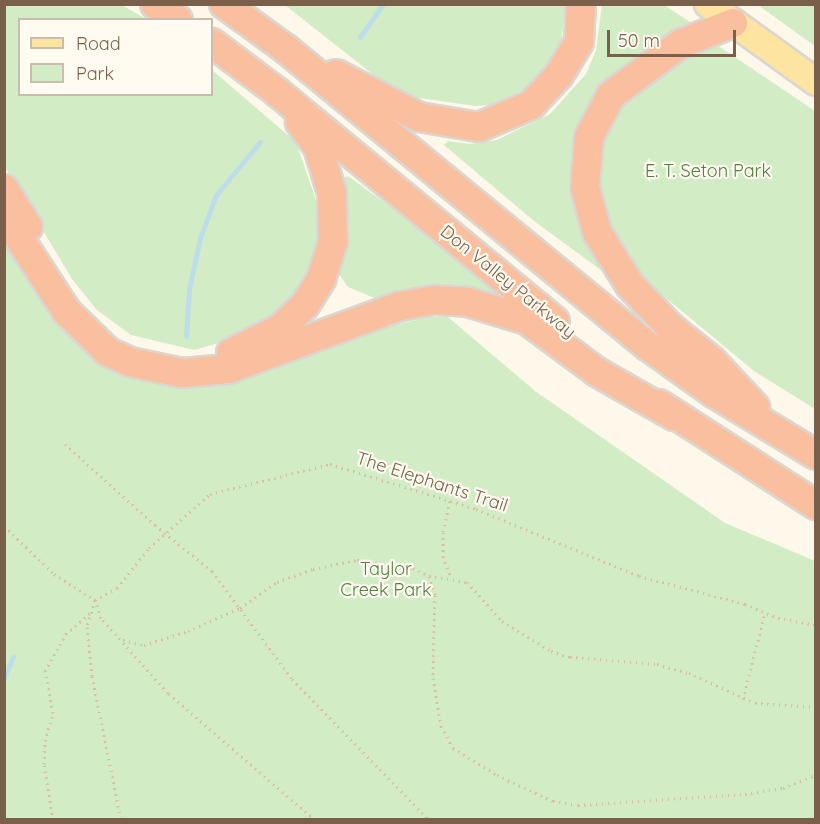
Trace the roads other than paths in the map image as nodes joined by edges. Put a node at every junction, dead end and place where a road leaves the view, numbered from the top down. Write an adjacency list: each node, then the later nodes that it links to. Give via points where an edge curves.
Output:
1 (155, 4): 5 (highway)
2 (224, 4): 8 (highway)
3 (581, 4): 8 (highway, via 579,42 559,75 531,105 479,127 419,117)
4 (708, 4): 6 (main road)
5 (175, 18)
6 (733, 23): 9 (main road); 14 (highway, via 680,44 611,95 589,137 585,187 597,232 630,285 671,328 712,361)
7 (213, 44): 10 (highway, Don Valley Parkway)
8 (286, 49): 14 (highway, via 648,345)
9 (816, 81)
10 (277, 92): 11 (highway, via 318,147 332,194 333,242 321,279 305,305 280,328 222,357 159,356 120,341 102,328 74,300); 13 (highway, Don Valley Parkway)
11 (4, 189)
12 (4, 215): 13 (highway, via 66,312 108,352 130,362 182,373 228,369 400,306 435,300 468,302 527,320 597,372)
13 (674, 416): 16 (highway, Don Valley Parkway)
14 (781, 435): 15 (highway)
15 (816, 455)
16 (816, 505)

